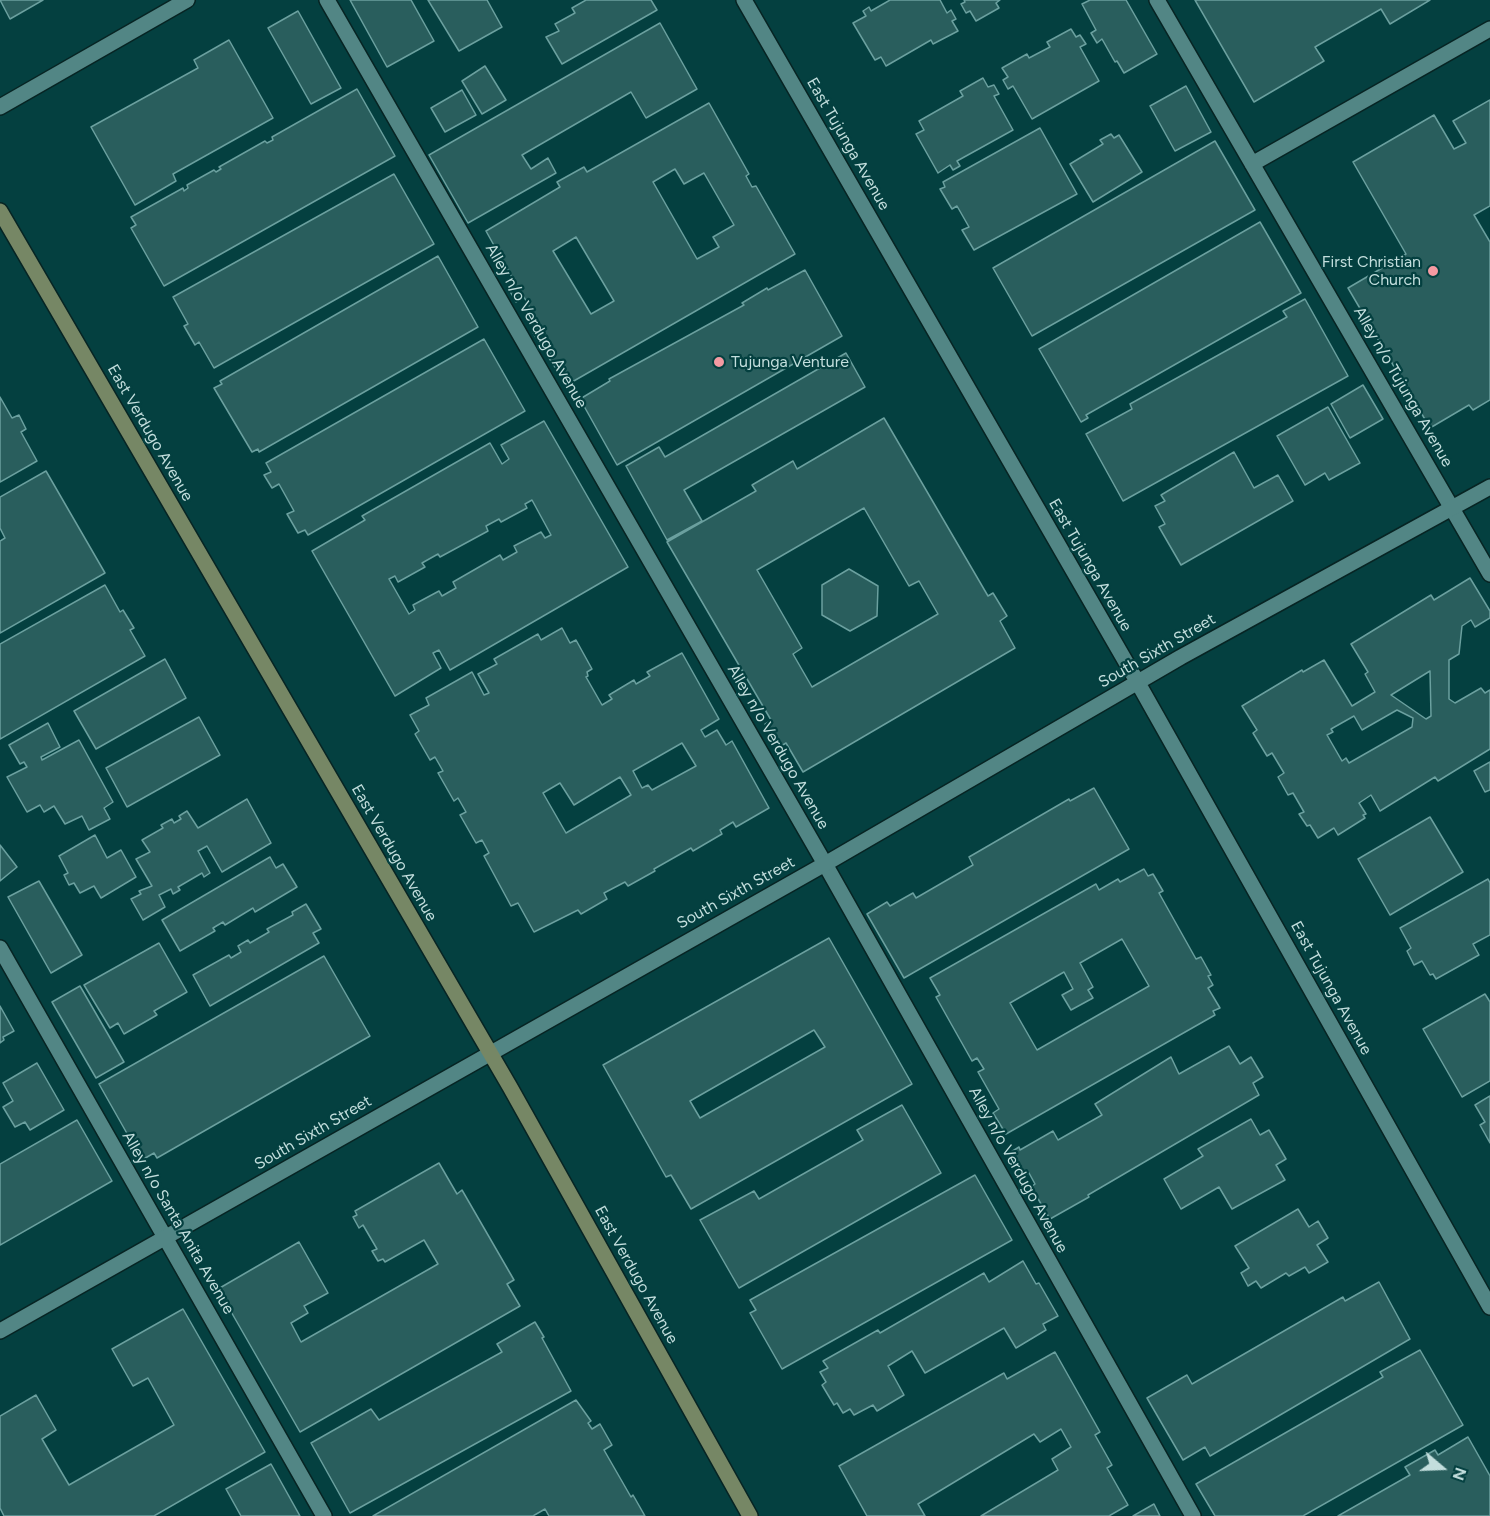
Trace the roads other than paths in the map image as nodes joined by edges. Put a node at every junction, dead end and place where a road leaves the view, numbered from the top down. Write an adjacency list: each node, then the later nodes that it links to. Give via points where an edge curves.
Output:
1 (187, 0): 6 (street)
2 (327, 0): 13 (street, Alley n/o Verdugo Avenue)
3 (744, 0): 12 (street, East Tujunga Avenue)
4 (1158, 0): 7 (street, Alley n/o Tujunga Avenue)
5 (1490, 29): 7 (street)
6 (0, 107)
7 (1252, 164): 10 (street, Alley n/o Tujunga Avenue)
8 (0, 212): 15 (street, East Verdugo Avenue)
9 (1490, 487): 10 (street, South Sixth Street)
10 (1453, 508): 11 (street, Alley n/o Tujunga Avenue); 12 (street, South Sixth Street)
11 (1490, 574)
12 (1138, 682): 13 (street, South Sixth Street); 17 (street, East Tujunga Avenue)
13 (825, 864): 15 (street, South Sixth Street); 21 (street, Alley n/o Verdugo Avenue)
14 (0, 948): 16 (street, Alley n/o Santa Anita Avenue)
15 (491, 1053): 16 (street, South Sixth Street); 20 (street, East Verdugo Avenue)
16 (166, 1238): 18 (street, South Sixth Street); 19 (street, Alley n/o Santa Anita Avenue)
17 (1490, 1307)
18 (0, 1331)
19 (324, 1516)
20 (750, 1516)
21 (1192, 1516)

